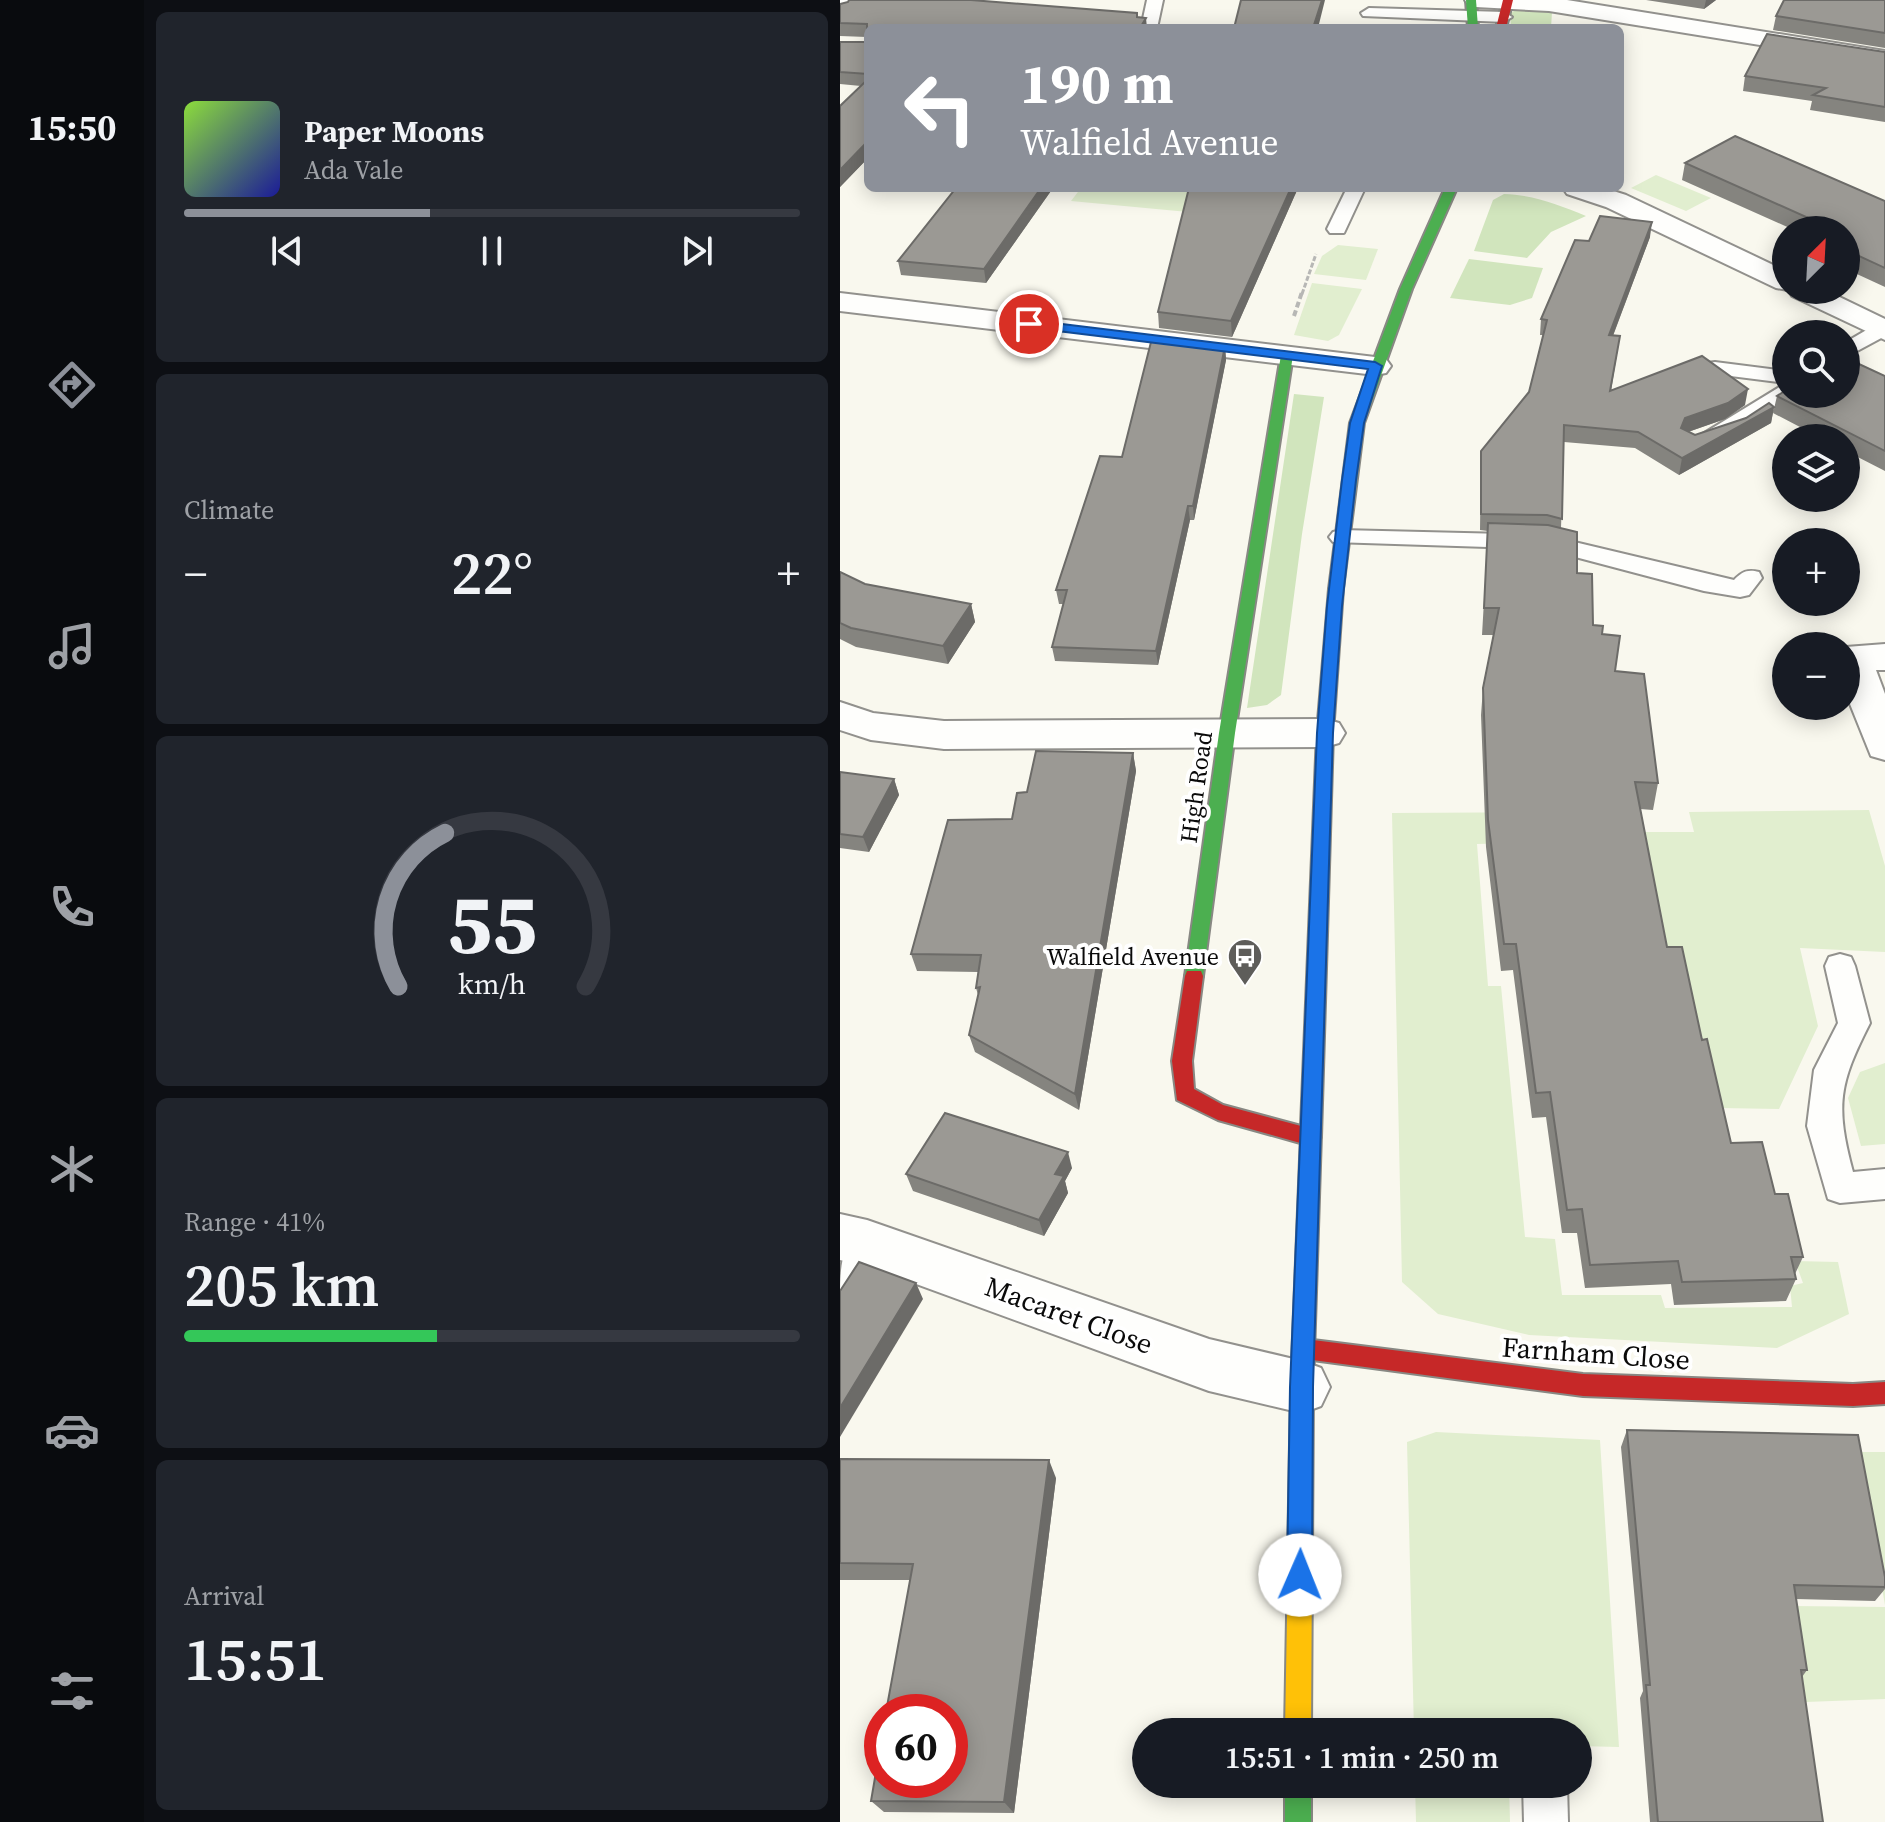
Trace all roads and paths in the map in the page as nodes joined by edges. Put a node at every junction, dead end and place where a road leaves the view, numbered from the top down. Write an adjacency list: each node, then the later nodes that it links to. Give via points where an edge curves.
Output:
1 (847, 0): 3 (street)
2 (1155, 0): 7 (lane)
3 (840, 8)
4 (1473, 11): 5 (street); 6 (lane)
5 (1505, 12): 8 (street, via 1549,4)
6 (1369, 13)
7 (1150, 24)
8 (1885, 58)
9 (1354, 192): 12 (lane)
10 (1448, 192): 20 (main road)
11 (1589, 192): 14 (street)
12 (1337, 229)
13 (1316, 251): 19 (path)
14 (1772, 275)
15 (840, 302): 19 (street)
16 (1830, 304): 17 (street)
17 (1883, 330): 18 (lane)
18 (1860, 343)
19 (1284, 355): 20 (street); 29 (main road, High Road)
20 (1375, 366): 25 (main road, via 1357,423)
21 (1715, 368): 22 (lane)
22 (1772, 375)
23 (1772, 400): 24 (lane, via 1734,427)
24 (1691, 442)
25 (1341, 537): 26 (lane, via 1545,542 1704,583 1740,589); 30 (main road)
26 (1750, 578)
27 (1885, 657): 31 (street, via 1852,658)
28 (840, 716): 29 (street, via 871,726 944,735)
29 (1227, 733): 30 (street); 33 (main road, High Road, via 1182,1061 1184,1094 1218,1112)
30 (1325, 733): 33 (main road)
31 (1885, 746)
32 (1840, 966): 34 (lane, via 1854,1023 1830,1070 1824,1126 1840,1188)
33 (1311, 1137): 36 (main road)
34 (1885, 1184)
35 (849, 1254): 36 (street, Macaret Close, via 1209,1365)
36 (1303, 1368): 37 (main road, Farnham Close, via 1583,1385); 38 (main road)
37 (1885, 1393)
38 (1298, 1718)
39 (1298, 1798): 41 (main road)
40 (1545, 1798): 42 (lane)
41 (1298, 1822)
42 (1546, 1822)

